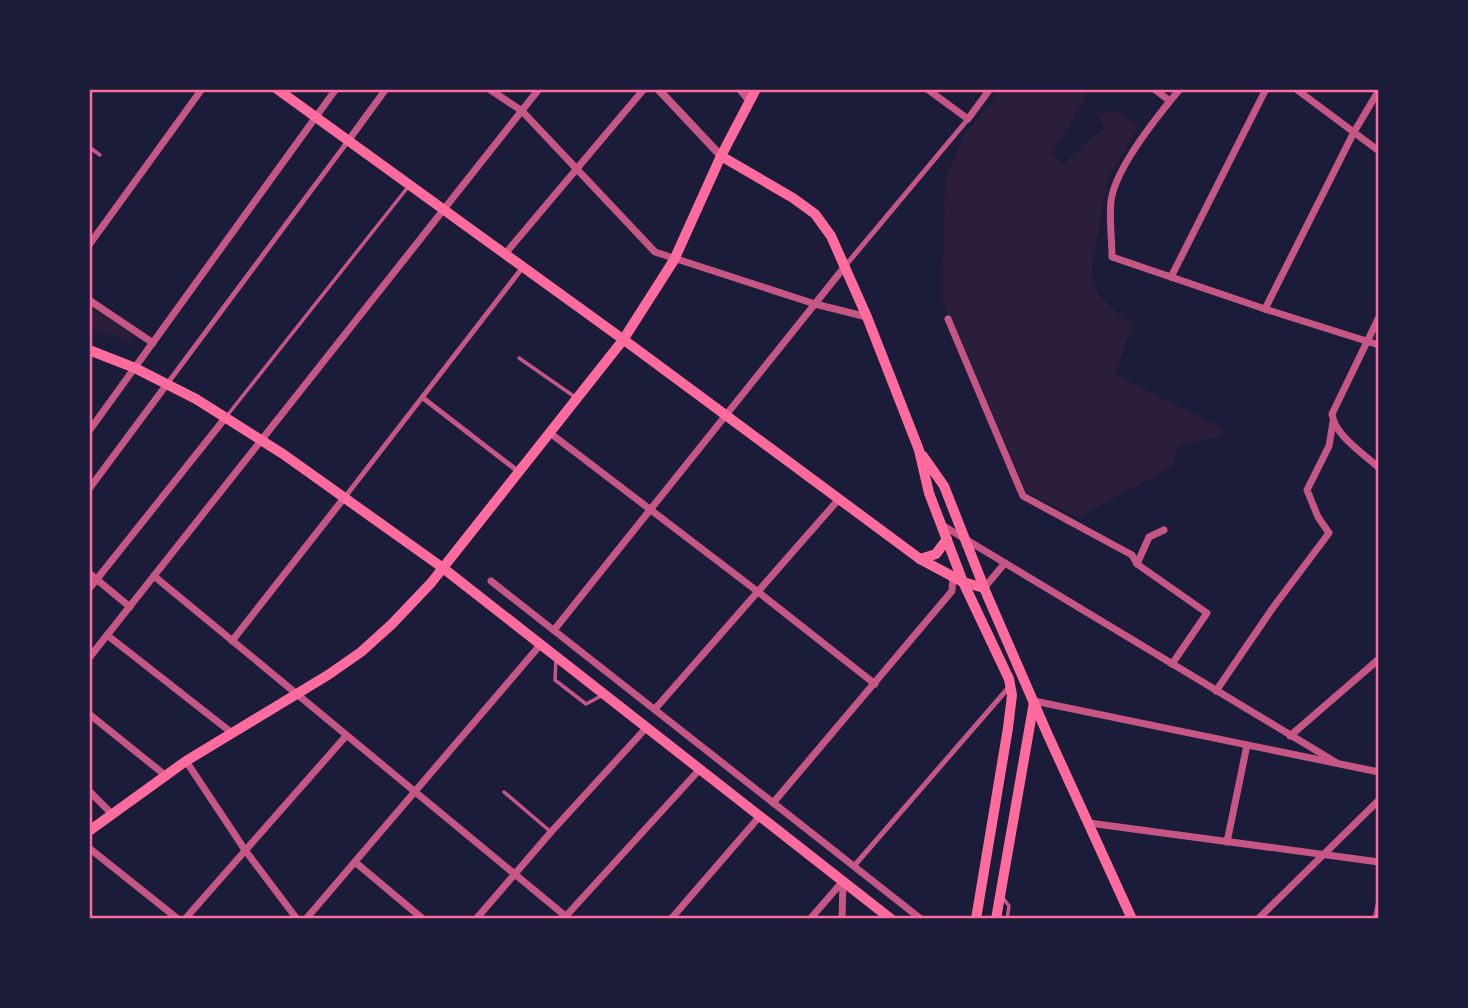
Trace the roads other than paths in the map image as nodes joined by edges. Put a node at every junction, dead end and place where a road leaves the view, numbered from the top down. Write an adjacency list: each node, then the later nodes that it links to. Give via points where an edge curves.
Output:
1 (202, 89): 32 (street)
2 (277, 89): 21 (main road)
3 (336, 89): 21 (street)
4 (386, 89): 24 (street)
5 (489, 89): 20 (street)
6 (539, 89): 20 (street)
7 (644, 89): 29 (street)
8 (658, 89): 28 (street)
9 (740, 89): 18 (street)
10 (756, 89): 18 (main road)
11 (927, 89): 22 (street)
12 (990, 89): 22 (street)
13 (1154, 89): 19 (street)
14 (1180, 89): 19 (street)
15 (1266, 89): 37 (street)
16 (1296, 89): 23 (street)
17 (1379, 90): 23 (street)
18 (749, 100): 28 (main road)
19 (1170, 101): 37 (street, via 1144,135 1111,203 1112,257)
20 (522, 111): 29 (street); 31 (street)
21 (317, 118): 24 (main road); 46 (street)
22 (968, 119): 35 (street)
23 (1354, 132): 26 (street); 40 (street)
24 (348, 141): 30 (main road); 51 (street)
25 (89, 147): 27 (lane)
26 (1379, 151)
27 (100, 155)
28 (721, 156): 34 (main road); 35 (main road, via 815,214)
29 (577, 168): 33 (street); 34 (street, via 655,252)
30 (410, 185): 31 (main road); 55 (lane)
31 (444, 210): 33 (main road); 59 (street)
32 (89, 245)
33 (505, 254): 36 (main road)
34 (674, 260): 39 (street); 44 (main road)
35 (846, 265): 39 (street); 41 (main road)
36 (523, 267): 44 (main road); 52 (street)
37 (1171, 277): 40 (street)
38 (89, 300): 46 (street)
39 (815, 304): 41 (street); 54 (street)
40 (1265, 309): 45 (street)
41 (867, 317): 60 (main road)
42 (1379, 317): 45 (street)
43 (948, 319): 73 (street, via 1023,496 1132,555)
44 (623, 340): 53 (main road); 54 (main road)
45 (1367, 341): 47 (street); 56 (street, via 1332,414)
46 (153, 343): 50 (street)
47 (1379, 345)
48 (89, 350): 50 (main road)
49 (519, 358): 53 (lane)
50 (135, 368): 51 (main road); 57 (street)
51 (167, 384): 55 (main road); 63 (street)
52 (423, 398): 62 (street); 64 (street)
53 (577, 398): 58 (main road)
54 (726, 416): 65 (main road); 66 (street)
55 (226, 417): 59 (main road); 78 (street)
56 (1333, 422): 61 (street); 95 (street, via 1329,446 1307,490 1329,533)
57 (89, 431)
58 (550, 433): 62 (main road); 66 (street)
59 (262, 440): 64 (main road); 76 (street)
60 (919, 450): 67 (main road); 70 (main road, via 944,486)
61 (1379, 468)
62 (519, 472): 74 (main road)
63 (89, 489)
64 (344, 498): 74 (main road); 87 (street)
65 (839, 499): 71 (main road); 83 (street)
66 (650, 510): 83 (street); 85 (street)
67 (941, 525): 69 (main road); 70 (street)
68 (1164, 530): 73 (street, via 1149,537)
69 (947, 539): 71 (main road, via 936,554); 80 (main road)
70 (965, 540): 72 (street); 81 (main road)
71 (920, 559): 77 (main road)
72 (1005, 563): 81 (street); 92 (street)
73 (1137, 564): 92 (street, via 1207,613)
74 (443, 568): 88 (main road); 96 (main road, via 361,652)
75 (89, 573): 78 (street)
76 (154, 576): 84 (street); 87 (street)
77 (953, 576): 80 (main road); 94 (street, via 952,591)
78 (97, 580): 82 (street); 84 (street)
79 (491, 581): 85 (street)
80 (964, 582): 81 (main road); 93 (main road)
81 (984, 588): 98 (main road)
82 (89, 589)
83 (757, 591): 94 (street); 99 (street)
84 (130, 607): 86 (street)
85 (554, 630): 99 (street)
86 (107, 635): 90 (street); 102 (street)
87 (232, 641): 96 (street)
88 (541, 644): 89 (main road); 112 (street)
89 (556, 656): 97 (main road); 97 (lane, via 555,680 586,704)
90 (89, 657)
91 (1379, 659): 104 (street)
92 (1172, 664): 95 (street)
93 (1010, 682): 127 (street); 144 (main road, via 1008,728)
94 (874, 684): 115 (street)
95 (1216, 691): 104 (street)
96 (296, 694): 102 (main road); 103 (street)
97 (605, 695): 101 (main road)
98 (1034, 701): 105 (street); 118 (main road); 130 (main road)
99 (655, 709): 115 (street)
100 (89, 714): 110 (street)
101 (647, 727): 108 (main road); 120 (street)
102 (232, 733): 106 (main road)
103 (346, 736): 112 (street); 123 (street)
104 (1290, 736): 107 (street)
105 (1247, 745): 107 (street); 121 (street)
106 (186, 761): 110 (main road); 123 (street)
107 (1337, 763): 109 (street)
108 (700, 769): 117 (main road); 132 (street)
109 (1379, 772)
110 (165, 775): 116 (main road)
111 (89, 791): 116 (street)
112 (414, 792): 125 (street); 128 (street)
113 (504, 792): 120 (lane)
114 (1379, 800): 124 (street)
115 (774, 803): 127 (street)
116 (112, 814): 119 (main road)
117 (760, 816): 129 (main road); 139 (street)
118 (1089, 823): 121 (street); 147 (main road)
119 (89, 831)
120 (551, 831): 128 (street)
121 (1227, 842): 124 (street)
122 (89, 848): 133 (street)
123 (245, 850): 134 (street); 135 (street)
124 (1324, 855): 126 (street); 148 (street)
125 (355, 862): 136 (street); 137 (street)
126 (1379, 862)
127 (854, 866): 143 (street)
128 (514, 874): 132 (street); 138 (street)
129 (843, 881): 140 (street); 141 (street); 142 (main road)
130 (1000, 894): 145 (main road); 146 (lane, via 1009,906)
131 (1379, 905): 149 (street)
132 (567, 918)
133 (178, 919)
134 (185, 919)
135 (297, 919)
136 (306, 919)
137 (423, 919)
138 (476, 919)
139 (671, 919)
140 (810, 919)
141 (842, 919)
142 (891, 919)
143 (921, 919)
144 (976, 919)
145 (996, 919)
146 (1006, 919)
147 (1132, 919)
148 (1258, 919)
149 (1376, 919)

